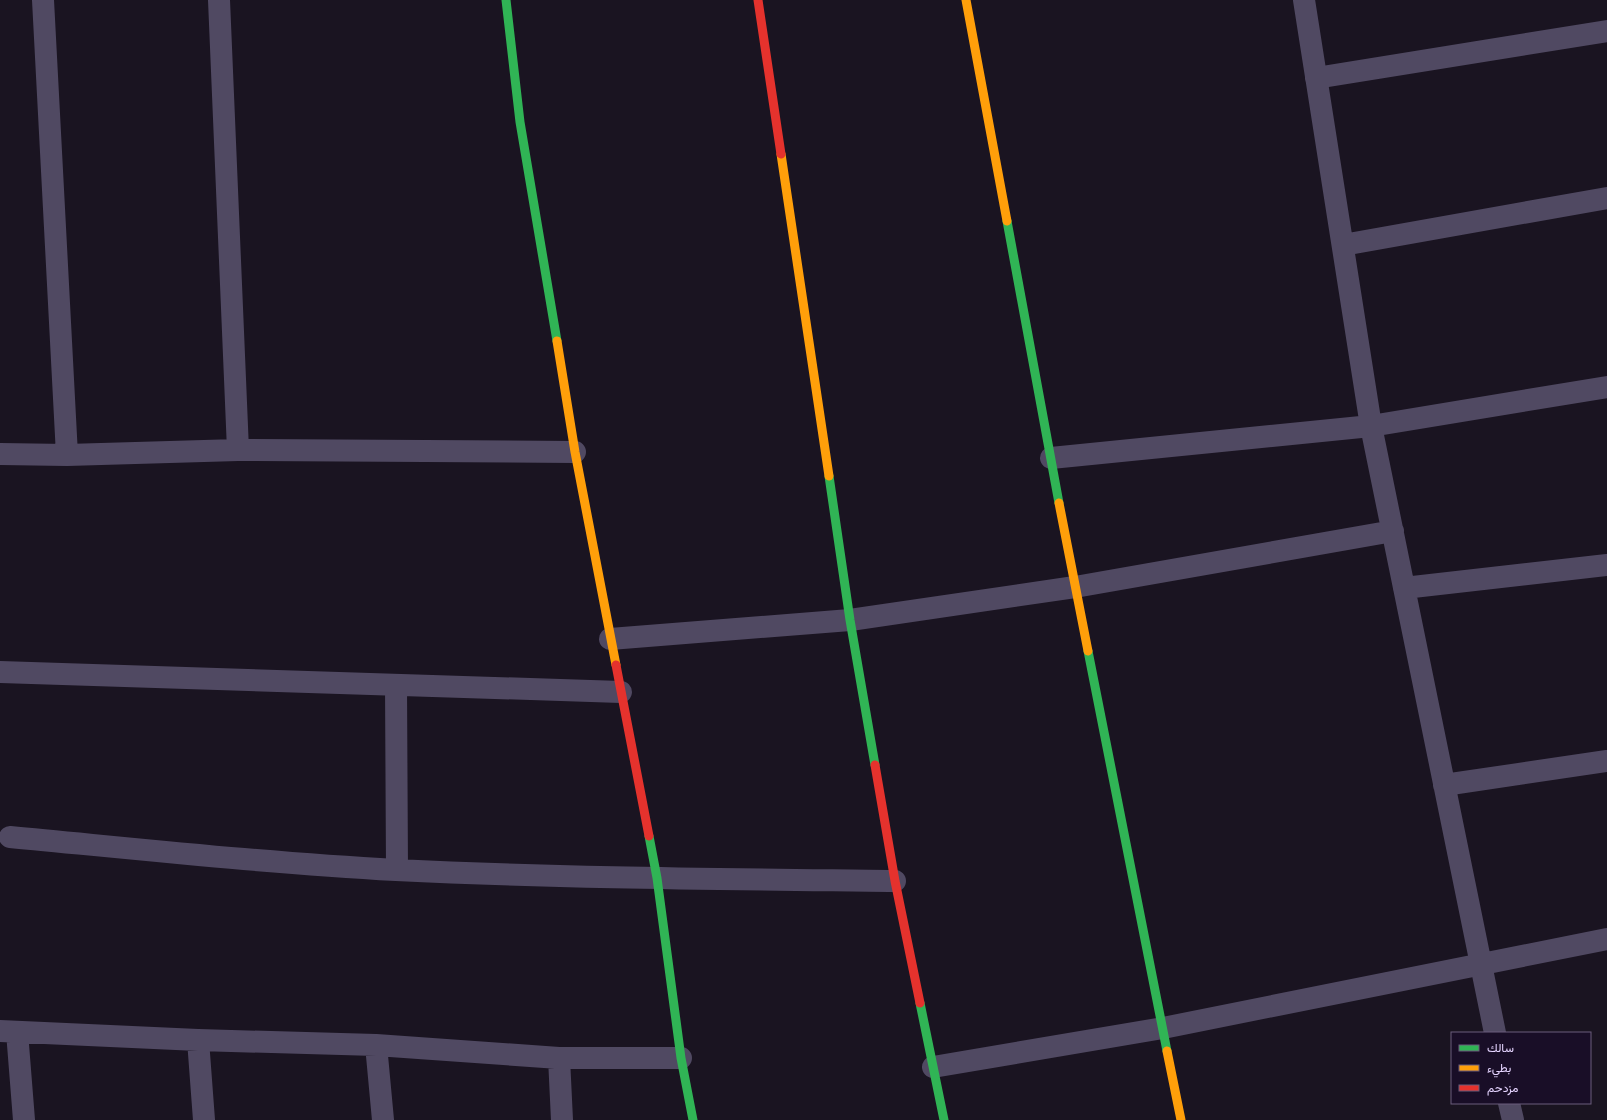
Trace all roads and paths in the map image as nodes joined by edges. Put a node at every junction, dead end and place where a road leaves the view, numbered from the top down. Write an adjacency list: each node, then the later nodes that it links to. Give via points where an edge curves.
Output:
1 (43, 0): 16 (street)
2 (218, 0): 13 (street)
3 (506, 0): 14 (street, via 520,122)
4 (758, 0): 22 (street)
5 (966, 0): 17 (street)
6 (1304, 0): 8 (street)
7 (1607, 31): 8 (street)
8 (1316, 78): 10 (street)
9 (1607, 198): 10 (street)
10 (1343, 245): 12 (street)
11 (1607, 387): 12 (street)
12 (1371, 426): 17 (street); 18 (street)
13 (238, 450): 14 (street); 16 (street)
14 (575, 452): 23 (street)
15 (0, 454): 16 (street)
16 (67, 455)
17 (1051, 458): 20 (street)
18 (1392, 531): 20 (street); 21 (street)
19 (1607, 565): 21 (street)
20 (1075, 586): 22 (street); 35 (street)
21 (1404, 588): 28 (street)
22 (850, 620): 23 (street); 32 (street)
23 (610, 640): 26 (street)
24 (0, 672): 25 (street)
25 (396, 685): 26 (street); 30 (street)
26 (621, 692): 31 (street)
27 (1607, 761): 28 (street)
28 (1444, 785): 34 (street)
29 (10, 838): 30 (street, via 293,864)
30 (396, 870): 31 (street)
31 (657, 878): 32 (street); 41 (street)
32 (895, 881): 42 (street)
33 (1607, 939): 34 (street)
34 (1480, 965): 35 (street); 37 (street)
35 (1163, 1028): 42 (street); 50 (street)
36 (9, 1031): 38 (street); 44 (street)
37 (1495, 1032)
38 (198, 1040): 39 (street); 45 (street)
39 (376, 1045): 40 (street); 46 (street)
40 (559, 1058): 41 (street); 47 (street)
41 (681, 1058): 48 (street)
42 (933, 1068): 49 (street)
43 (1509, 1104): 51 (street)
44 (24, 1120)
45 (204, 1120)
46 (383, 1120)
47 (562, 1120)
48 (693, 1120)
49 (944, 1120)
50 (1181, 1120)
51 (1513, 1120)

